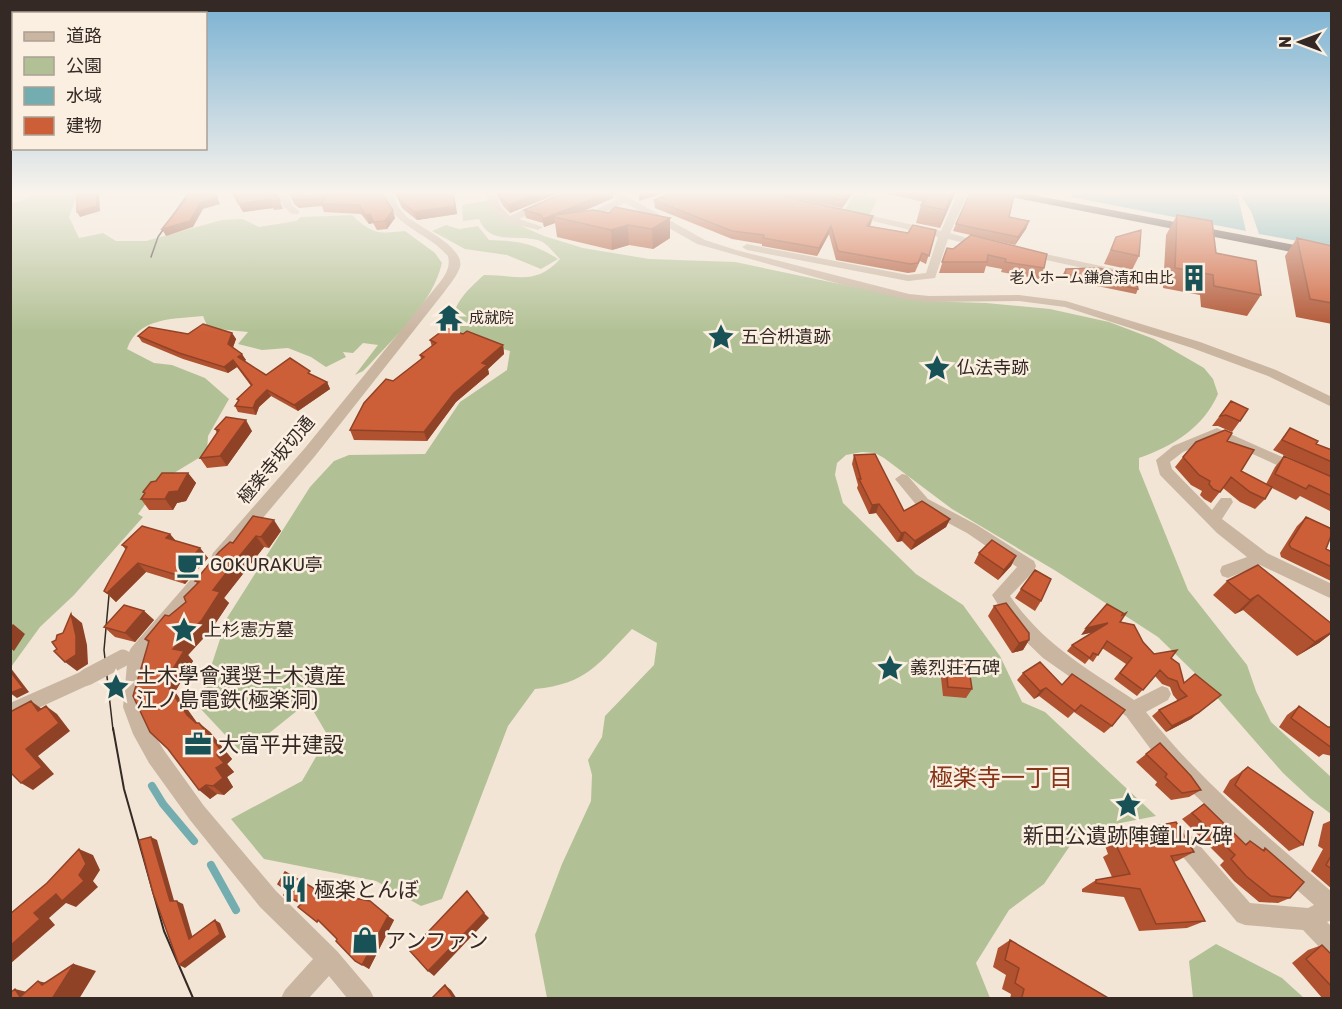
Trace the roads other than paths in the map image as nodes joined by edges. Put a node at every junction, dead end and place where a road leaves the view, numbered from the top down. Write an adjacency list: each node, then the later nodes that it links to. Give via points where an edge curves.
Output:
1 (432, 238): 19 (street, 極楽寺坂切通, via 454,257 455,267 441,289 310,452)
2 (695, 238): 11 (street, via 732,252 909,297 1019,298 1066,304 1272,373)
3 (709, 238): 4 (street, via 908,278 931,276)
4 (944, 238)
5 (959, 238): 7 (street)
6 (1239, 238): 9 (highway)
7 (999, 247)
8 (1020, 252): 10 (street)
9 (1332, 256)
10 (1138, 277)
11 (1332, 403)
12 (903, 479): 21 (street, via 924,502 1028,566 1000,595 1020,625 1049,652)
13 (1332, 485): 15 (street, via 1217,433 1178,449 1163,460 1165,471)
14 (1226, 502): 15 (street)
15 (1213, 520): 16 (street)
16 (1261, 558): 17 (street); 18 (street)
17 (1228, 571)
18 (1332, 592)
19 (130, 656): 22 (street, bridge); 27 (street, via 132,707 156,756 268,899)
20 (1162, 694): 21 (street)
21 (1134, 710): 24 (street, via 1181,768)
22 (10, 712)
23 (1178, 836): 25 (street, via 1245,914)
24 (1332, 908): 25 (street)
25 (1308, 919): 26 (street)
26 (1332, 944)
27 (328, 959): 28 (street); 29 (street)
28 (293, 999)
29 (362, 999)

